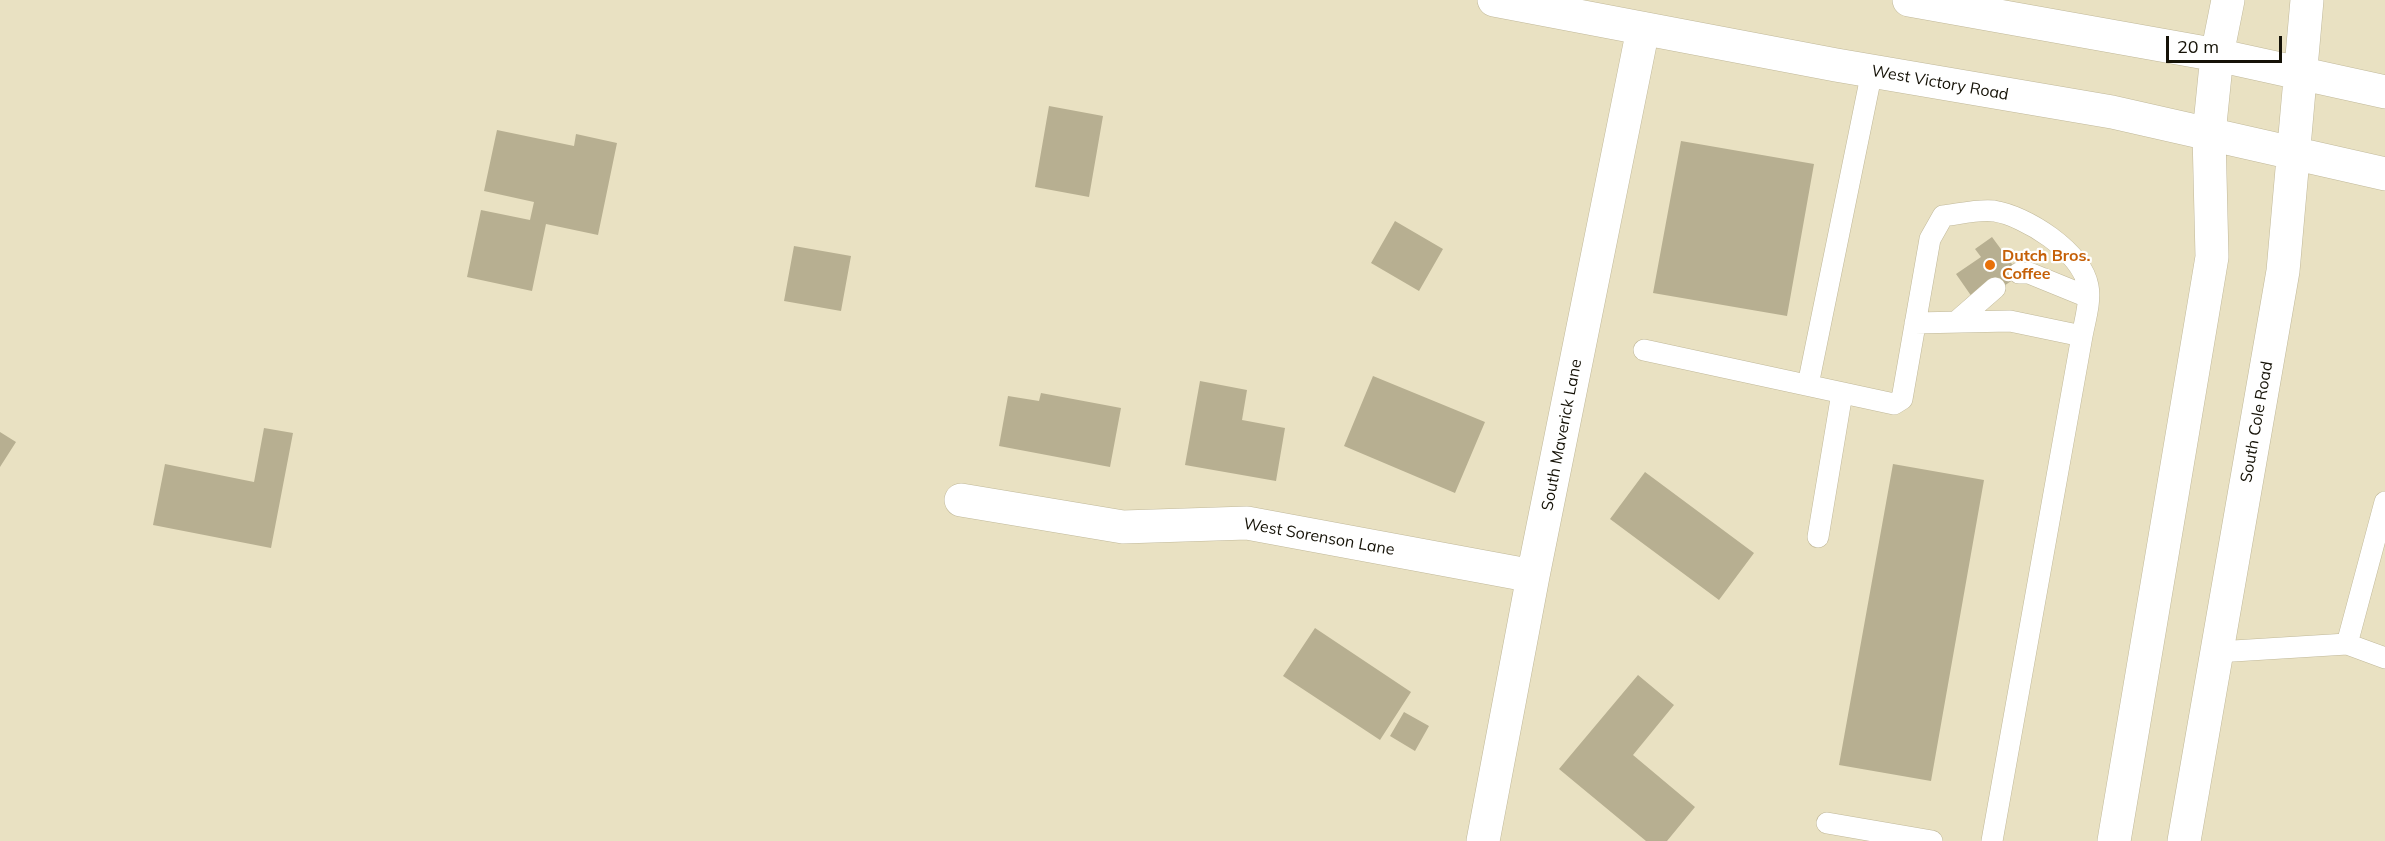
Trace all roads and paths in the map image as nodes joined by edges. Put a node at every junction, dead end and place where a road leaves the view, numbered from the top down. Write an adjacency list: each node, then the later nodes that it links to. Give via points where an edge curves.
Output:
1 (1494, 0): 6 (main road, West Victory Road)
2 (1908, 0): 5 (main road)
3 (2228, 0): 7 (main road)
4 (2307, 0): 9 (main road, South Cole Road)
5 (1972, 6): 7 (main road)
6 (1643, 29): 8 (main road, West Victory Road); 26 (main road, South Maverick Lane)
7 (2217, 55): 9 (main road); 11 (main road)
8 (1872, 71): 11 (main road, West Victory Road, via 2112,112); 21 (lane)
9 (2300, 74): 10 (main road); 12 (main road, South Cole Road)
10 (2385, 92)
11 (2209, 134): 12 (main road, West Victory Road); 30 (main road, via 2212,257)
12 (2293, 153): 13 (main road, West Victory Road); 28 (main road, South Cole Road, via 2283,271)
13 (2385, 174)
14 (2019, 273): 16 (lane, via 2029,273)
15 (1995, 288): 17 (lane)
16 (2088, 297): 18 (lane, via 2084,274 2071,256 2051,238 2012,215 1991,210 1943,216 1930,239); 19 (lane)
17 (1956, 322): 18 (lane); 19 (lane, via 2010,321)
18 (1915, 323): 22 (lane, via 1902,399 1894,404)
19 (2082, 336): 34 (lane)
20 (1644, 350): 21 (lane)
21 (1808, 385): 22 (lane)
22 (1842, 393): 25 (lane)
23 (961, 500): 26 (main road, West Sorenson Lane, via 1123,527 1247,523)
24 (2385, 502): 27 (lane)
25 (1818, 537)
26 (1533, 576): 32 (main road, South Maverick Lane)
27 (2347, 644): 28 (lane); 29 (lane)
28 (2217, 652): 37 (main road, South Cole Road)
29 (2385, 658)
30 (2128, 764): 35 (main road); 36 (main road, via 2129,826)
31 (1827, 823): 33 (lane)
32 (1483, 841)
33 (1932, 841)
34 (1992, 841)
35 (2114, 841)
36 (2134, 841)
37 (2184, 841)

